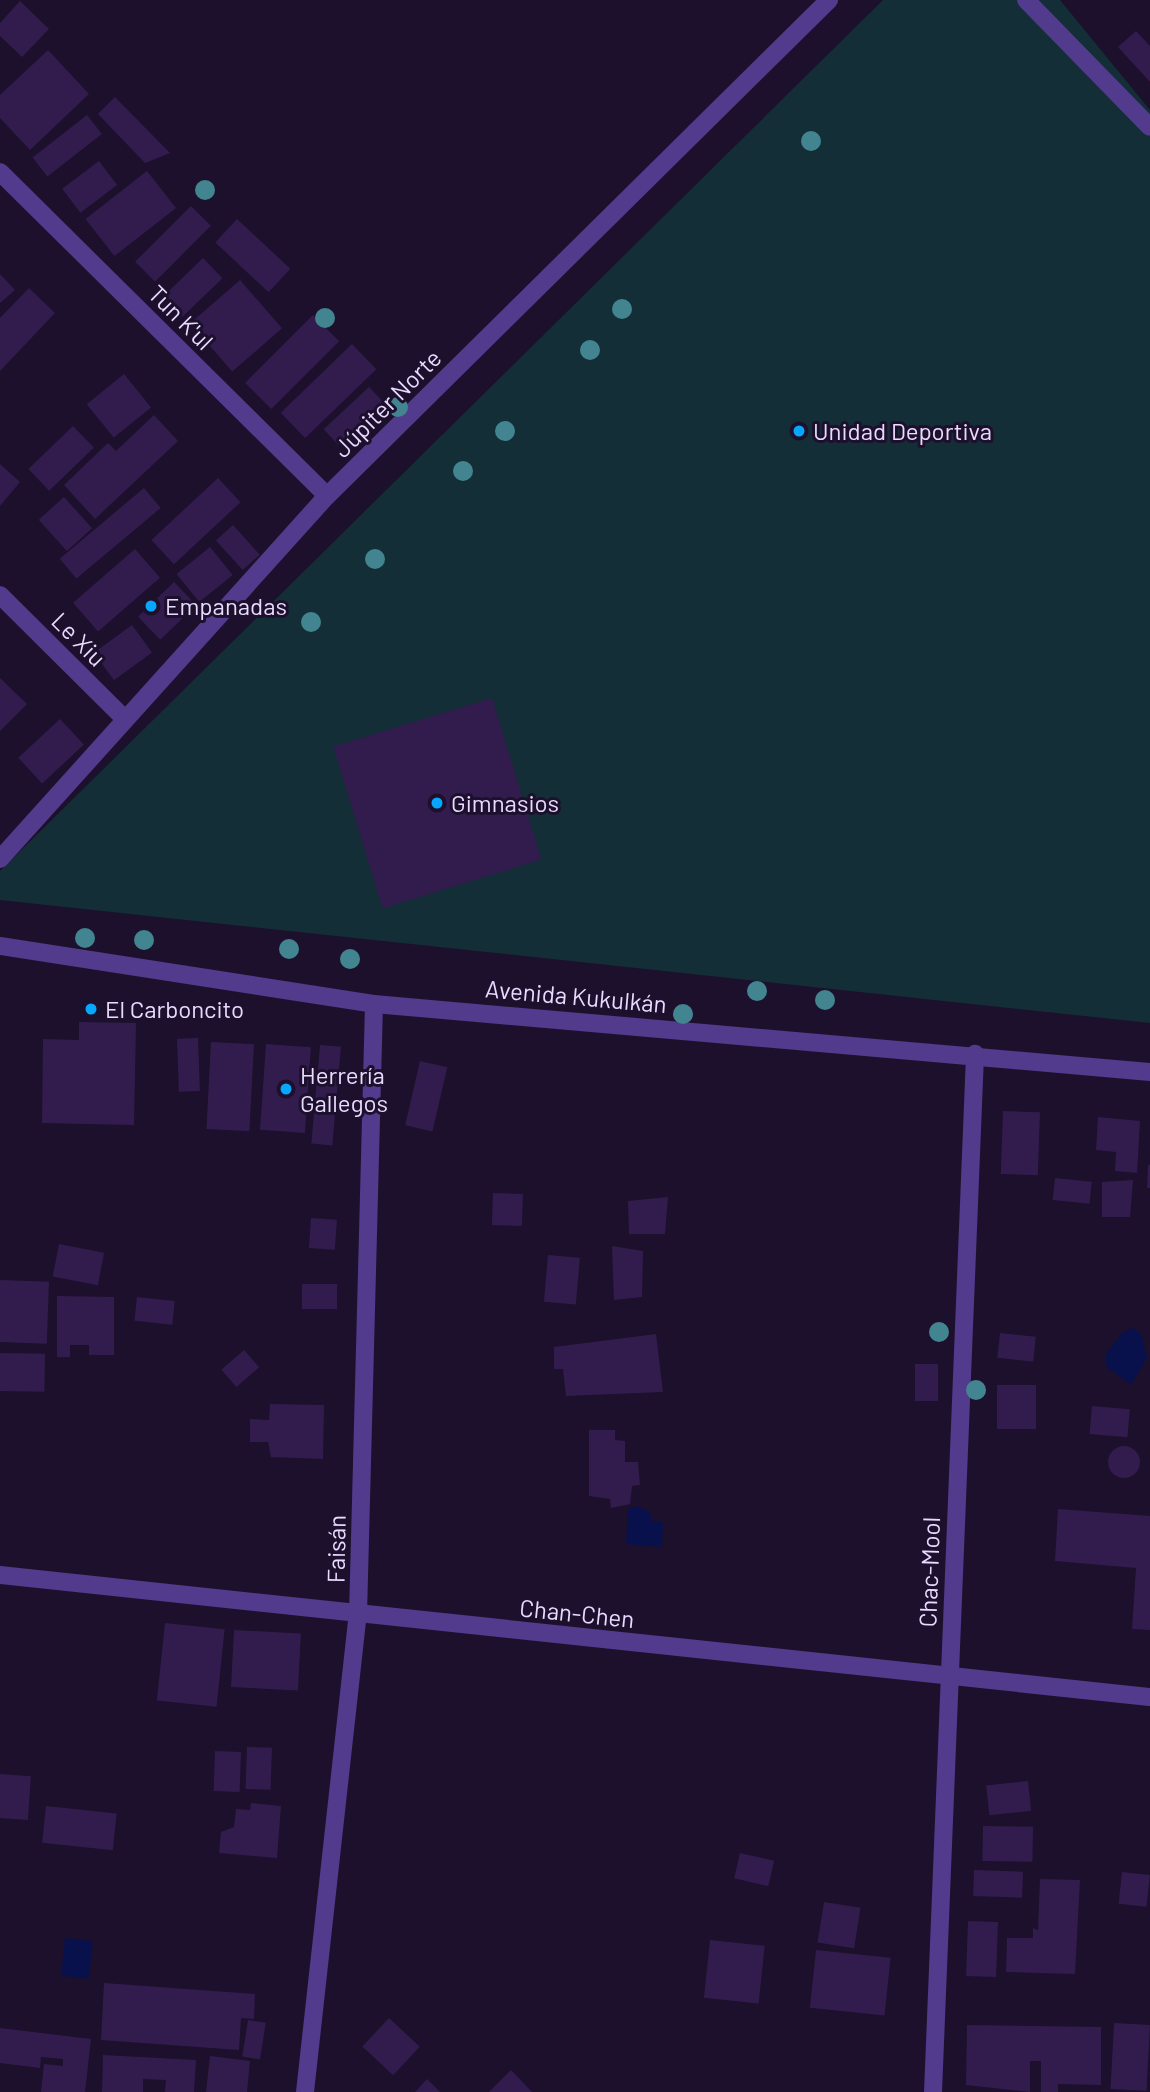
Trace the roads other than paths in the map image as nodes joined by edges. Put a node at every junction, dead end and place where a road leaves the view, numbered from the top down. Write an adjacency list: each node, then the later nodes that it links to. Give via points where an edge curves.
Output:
1 (829, 0): 5 (street, Júpiter Norte)
2 (1026, 0): 3 (street)
3 (1150, 127)
4 (0, 172): 5 (street, Tun K'ul)
5 (327, 496): 7 (street, Júpiter Norte)
6 (0, 595): 7 (street, Le Xiu)
7 (124, 718): 8 (street, Júpiter Norte)
8 (0, 859)
9 (0, 946): 10 (street, Avenida Kukulkán)
10 (374, 1004): 11 (street, Avenida Kukulkán); 14 (street, Faisán)
11 (975, 1054): 12 (street, Avenida Kukulkán); 15 (street, Chac-Mool)
12 (1150, 1072)
13 (0, 1575): 14 (street, Chan-Chen)
14 (358, 1615): 15 (street, Chan-Chen); 17 (street, Faisán)
15 (949, 1677): 16 (street, Chan-Chen); 18 (street, Chac-Mool)
16 (1150, 1697)
17 (305, 2092)
18 (933, 2092)

